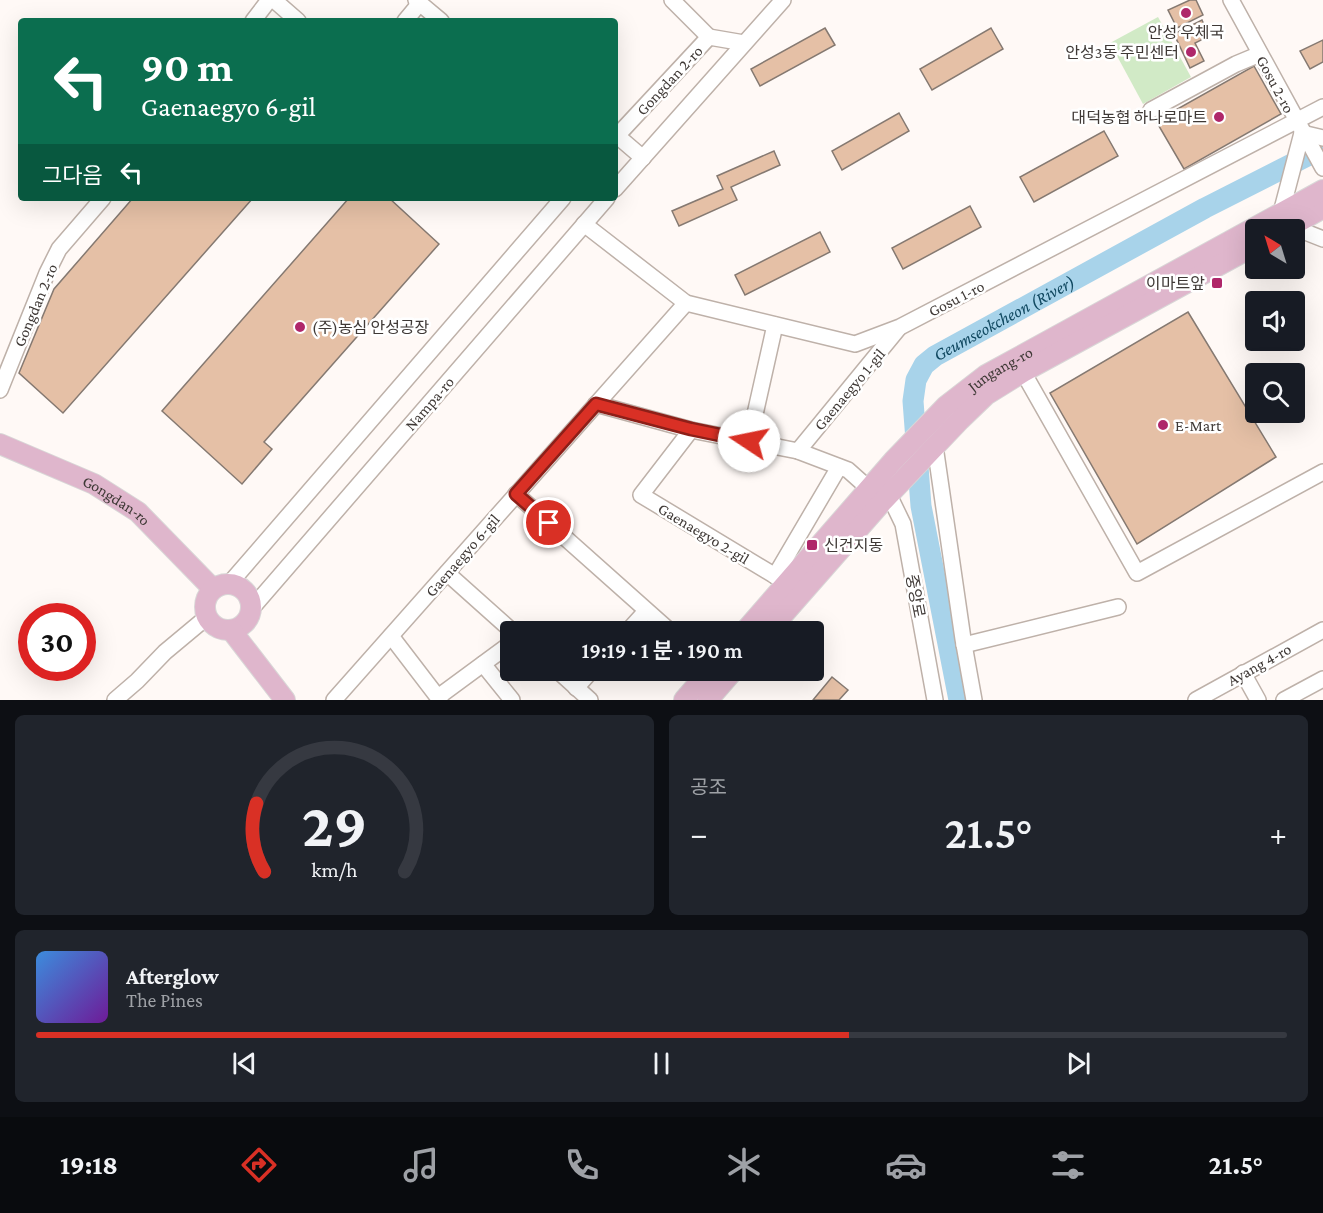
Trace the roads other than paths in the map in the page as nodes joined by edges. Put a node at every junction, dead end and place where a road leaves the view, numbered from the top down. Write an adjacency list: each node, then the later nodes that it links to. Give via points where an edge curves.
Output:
1 (272, 0): 6 (street); 7 (street)
2 (672, 0): 10 (street, Gongdan 2-ro)
3 (783, 0): 11 (street)
4 (1231, 0): 12 (street, Gosu 2-ro)
5 (418, 2): 8 (street); 9 (street)
6 (256, 18)
7 (294, 18)
8 (407, 18)
9 (437, 18)
10 (709, 37): 11 (street); 16 (street, Gongdan 2-ro)
11 (744, 43): 19 (street)
12 (1260, 54): 14 (street); 15 (street, Gosu 2-ro)
13 (1323, 107): 15 (street, Gosu 1-ro)
14 (1151, 110)
15 (1299, 127): 18 (street); 20 (street, Gosu 2-ro); 27 (street); 33 (street, Gosu 1-ro)
16 (618, 133)
17 (618, 137): 19 (street)
18 (1323, 138)
19 (642, 158): 21 (street)
20 (1323, 168)
21 (618, 186)
22 (1323, 189): 27 (main road, Jungang-ro)
23 (100, 201): 35 (street, Gongdan 2-ro, via 59,249)
24 (560, 201): 48 (street)
25 (604, 201): 28 (street, Nampa-ro)
26 (1323, 208): 27 (main road, Jungang-ro)
27 (1285, 216): 29 (street); 45 (main road, Jungang-ro, via 986,375 946,406 893,461)
28 (584, 224): 31 (street, Gosu 1-ro); 50 (street, Nampa-ro)
29 (1323, 239)
30 (1245, 251): 34 (main road, Jungang-ro)
31 (686, 303): 32 (street, Gosu 1-ro); 36 (street, Gaenaegyo 6-gil)
32 (775, 325): 33 (street, Gosu 1-ro, via 855,344); 38 (street)
33 (900, 327): 41 (street, Gaenaegyo 1-gil)
34 (1023, 372): 40 (main road, Jungang-ro, via 986,395); 43 (street, Jungang-ro, via 1137,573)
35 (0, 390)
36 (596, 404): 37 (street); 44 (street, Gaenaegyo 6-gil)
37 (691, 429): 38 (street); 47 (street, Gaenaegyo 2-gil, via 641,495)
38 (749, 441): 41 (street)
39 (0, 444): 48 (main road, Gongdan-ro, via 94,484 138,512)
40 (935, 446): 45 (main road, Jungang-ro); 61 (street)
41 (798, 451): 42 (street)
42 (838, 467): 45 (street); 47 (street)
43 (1323, 472)
44 (516, 494): 46 (street, Gaenaegyo 6-gil); 51 (street)
45 (881, 495): 47 (main road, Jungang-ro); 57 (main road, Jungang-ro); 79 (street, 중앙로, via 903,524)
46 (447, 573): 53 (street); 60 (street, Gaenaegyo 6-gil)
47 (781, 580): 56 (main road, Jungang-ro)
48 (222, 586): 50 (main road, via 236,585 246,591); 52 (main road, via 206,599)
49 (1118, 607): 61 (street)
50 (252, 608): 58 (main road, via 248,620)
51 (646, 611): 54 (street); 55 (street)
52 (207, 617): 58 (main road, via 215,626); 72 (street)
53 (501, 621)
54 (637, 621)
55 (657, 621)
56 (752, 621)
57 (777, 621)
58 (231, 630): 73 (main road)
59 (1323, 630): 64 (street, Ayang 4-ro)
60 (391, 636): 71 (street); 74 (street, Gaenaegyo 6-gil)
61 (964, 645): 80 (street)
62 (500, 651): 63 (street)
63 (483, 664): 71 (street); 75 (street)
64 (1243, 673): 81 (street, Ayang 4-ro); 82 (street)
65 (1323, 679): 83 (street)
66 (568, 681): 70 (street)
67 (582, 681): 70 (street)
68 (711, 681): 77 (main road)
69 (718, 681): 78 (main road)
70 (576, 688): 76 (street)
71 (439, 698)
72 (115, 700)
73 (285, 700)
74 (334, 700)
75 (512, 700)
76 (590, 700)
77 (684, 700)
78 (708, 700)
79 (935, 700)
80 (974, 700)
81 (1196, 700)
82 (1258, 700)
83 (1284, 700)

